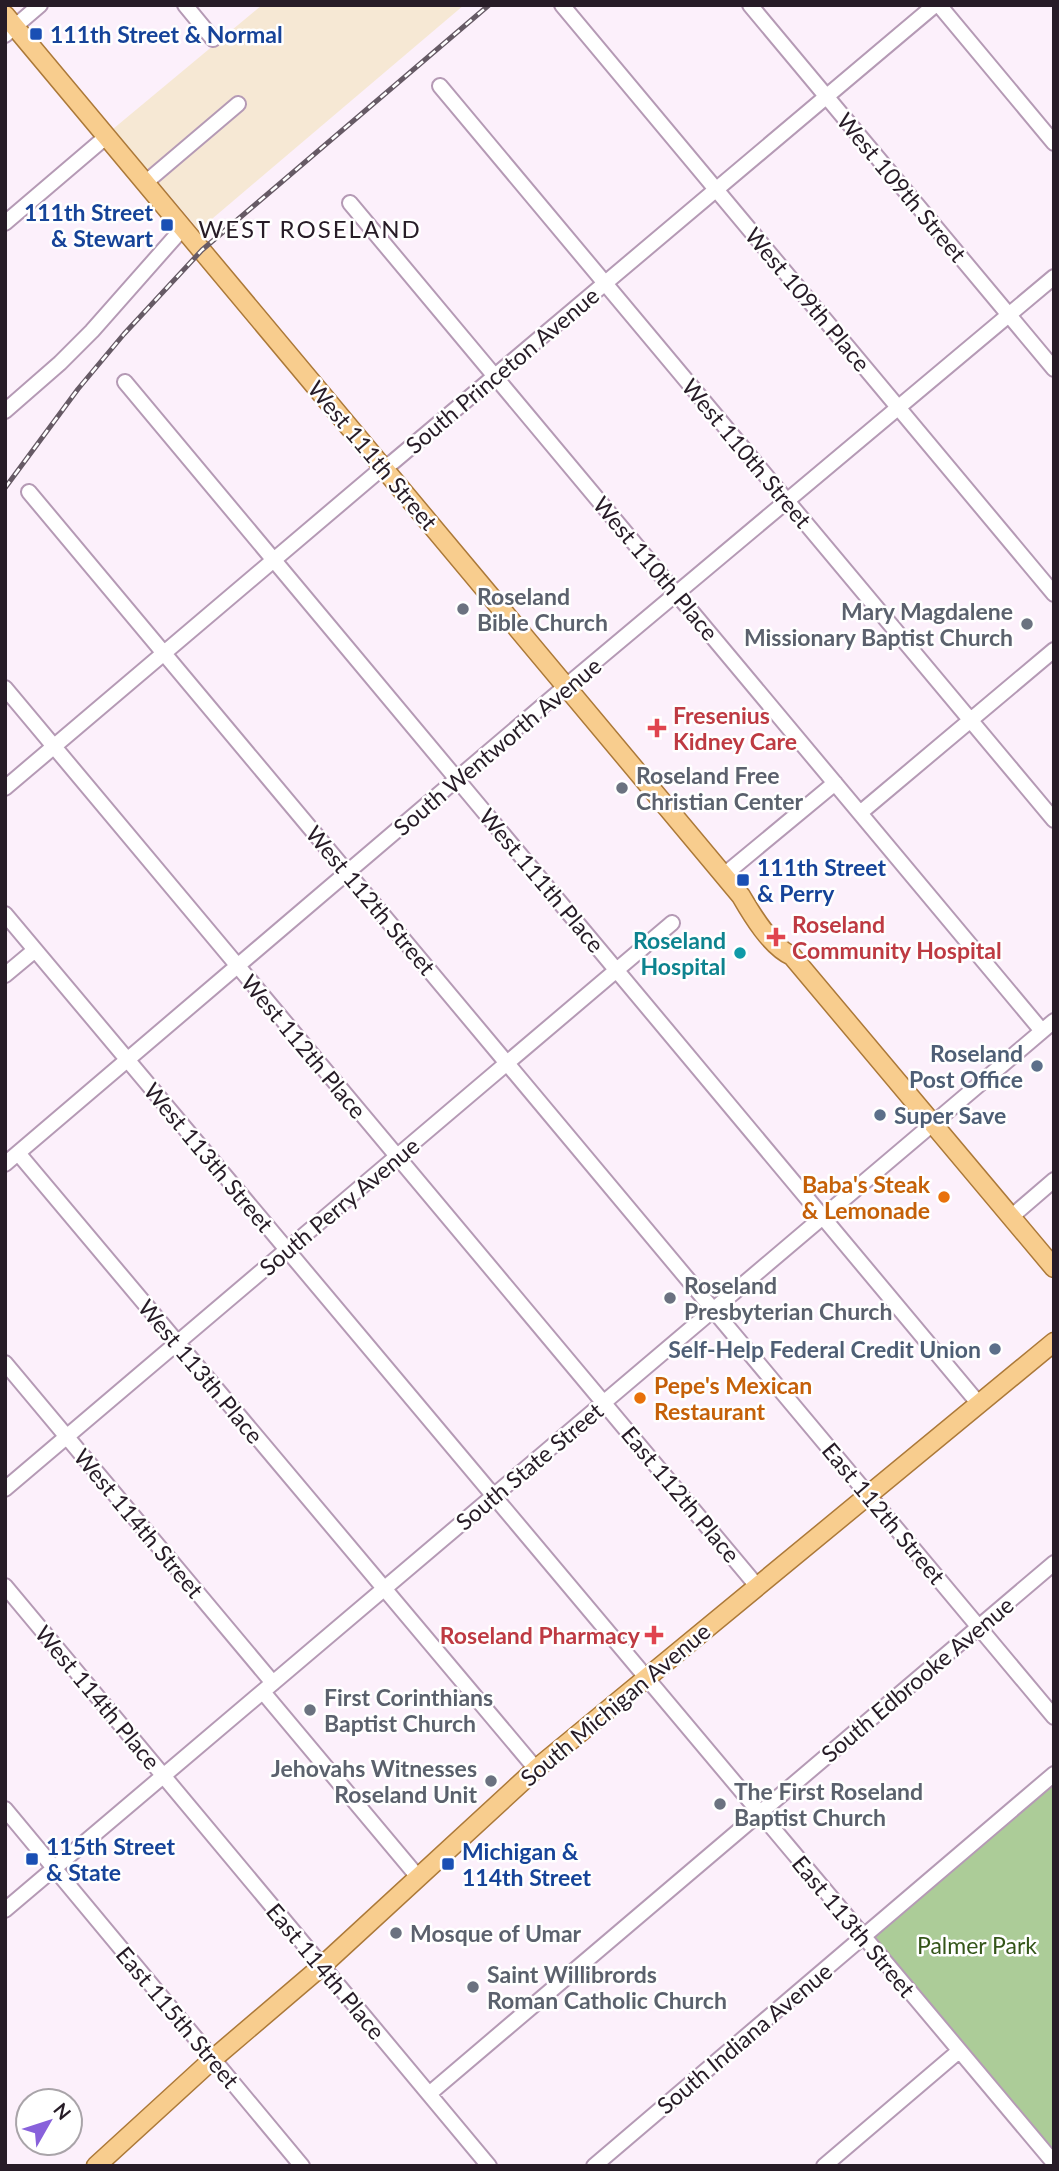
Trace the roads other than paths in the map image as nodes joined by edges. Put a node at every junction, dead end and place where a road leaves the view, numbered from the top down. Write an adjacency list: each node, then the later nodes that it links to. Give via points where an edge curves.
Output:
1 (40, 5): 6 (street)
2 (185, 5): 7 (street)
3 (562, 5): 14 (street, West 109th Place)
4 (750, 5): 9 (street, West 109th Street)
5 (937, 5): 9 (street, South Princeton Avenue); 12 (street)
6 (8, 26): 11 (main road, West 111th Street)
7 (213, 39)
8 (440, 86): 19 (street, West 110th Street)
9 (826, 97): 14 (street, South Princeton Avenue); 20 (street, West 109th Street)
10 (238, 104): 13 (street)
11 (107, 136): 13 (main road, West 111th Street); 16 (street)
12 (1054, 143)
13 (145, 183): 17 (main road, West 111th Street)
14 (716, 190): 19 (street, South Princeton Avenue); 24 (street, West 109th Place)
15 (349, 203): 22 (street, West 110th Place)
16 (5, 223)
17 (183, 228): 25 (street, via 92,331); 26 (main road, West 111th Street)
18 (1054, 277): 20 (street, South Wentworth Avenue)
19 (606, 283): 22 (street, South Princeton Avenue); 28 (street, West 110th Street)
20 (1008, 315): 21 (street, West 109th Street); 24 (street, South Wentworth Avenue)
21 (1054, 369)
22 (496, 375): 26 (street, South Princeton Avenue); 30 (street, West 110th Place)
23 (125, 382): 29 (street, West 111th Place)
24 (898, 408): 28 (street, South Wentworth Avenue); 31 (street, West 109th Place)
25 (5, 411)
26 (383, 467): 29 (street, South Princeton Avenue); 34 (main road, West 111th Street)
27 (29, 492): 33 (street, West 112th Street)
28 (788, 501): 30 (street, South Wentworth Avenue); 36 (street, West 110th Street)
29 (274, 560): 33 (street, South Princeton Avenue); 38 (street, West 111th Place)
30 (677, 593): 34 (street, South Wentworth Avenue); 39 (street, West 110th Place)
31 (1054, 594)
32 (1054, 650): 36 (street)
33 (164, 653): 37 (street, South Princeton Avenue); 43 (street, West 112th Street)
34 (566, 686): 38 (street, South Wentworth Avenue); 44 (main road, West 111th Street)
35 (5, 688): 37 (street, West 112th Place)
36 (971, 720): 41 (street); 42 (street, West 110th Street)
37 (54, 747): 40 (street, South Princeton Avenue); 48 (street, West 112th Place)
38 (458, 780): 43 (street, South Wentworth Avenue); 49 (street, West 111th Place)
39 (835, 783): 41 (street, West 110th Place); 44 (street)
40 (5, 788)
41 (860, 813): 52 (street, West 110th Place)
42 (1054, 820)
43 (348, 873): 48 (street, South Wentworth Avenue); 54 (street, West 112th Street)
44 (724, 876): 55 (main road, West 111th Street, via 765,932 792,956)
45 (5, 914): 47 (street, West 113th Street)
46 (672, 923): 49 (street, South Perry Avenue)
47 (35, 950): 50 (street); 53 (street, West 113th Street)
48 (238, 967): 53 (street, South Wentworth Avenue); 57 (street, West 112th Place)
49 (617, 969): 54 (street, South Perry Avenue); 60 (street, West 111th Place)
50 (5, 975)
51 (1054, 1021): 52 (street, South State Street)
52 (1042, 1031): 55 (street, South State Street)
53 (127, 1060): 56 (street, South Wentworth Avenue); 62 (street, West 113th Street)
54 (507, 1063): 57 (street, South Perry Avenue); 64 (street, West 112th Street)
55 (932, 1124): 60 (street, South State Street); 61 (main road, West 111th Street)
56 (18, 1153): 58 (street, South Wentworth Avenue); 66 (street, West 113th Place)
57 (397, 1156): 62 (street, South Perry Avenue); 68 (street, West 112th Place)
58 (5, 1164)
59 (1054, 1180): 61 (street)
60 (823, 1217): 64 (street, South State Street); 69 (street, West 111th Place)
61 (1011, 1217): 63 (main road, West 111th Street)
62 (287, 1250): 66 (street, South Perry Avenue); 73 (street, West 113th Street)
63 (1054, 1268)
64 (713, 1309): 68 (street, South State Street); 72 (street, East 112th Street)
65 (1054, 1342): 69 (main road, South Michigan Avenue)
66 (177, 1343): 70 (street, South Perry Avenue); 77 (street, West 113th Place)
67 (5, 1363): 70 (street, West 114th Street)
68 (604, 1403): 73 (street, South State Street); 76 (street, East 112th Place)
69 (979, 1404): 72 (main road, South Michigan Avenue)
70 (67, 1436): 71 (street, South Perry Avenue); 80 (street, West 114th Street)
71 (5, 1489)
72 (868, 1495): 76 (main road, South Michigan Avenue); 78 (street, East 112th Street)
73 (494, 1496): 77 (street, South State Street); 79 (street, East 113th Street)
74 (1054, 1563): 78 (street, South Edbrooke Avenue)
75 (5, 1586): 84 (street, West 114th Place)
76 (757, 1586): 79 (main road, South Michigan Avenue)
77 (384, 1589): 80 (street, South State Street); 82 (street, West 113th Place)
78 (978, 1627): 81 (street, East 112th Street); 86 (street, South Edbrooke Avenue)
79 (646, 1678): 82 (main road, South Michigan Avenue); 86 (street, East 113th Street)
80 (268, 1688): 84 (street, South State Street); 88 (street, West 114th Street)
81 (1054, 1717)
82 (536, 1769): 88 (main road, South Michigan Avenue)
83 (1054, 1774): 90 (street, South Indiana Avenue)
84 (164, 1776): 87 (street, South State Street); 91 (street, East 114th Place)
85 (5, 1810): 87 (street, East 115th Street)
86 (759, 1813): 90 (street, East 113th Street); 94 (street, South Edbrooke Avenue)
87 (55, 1868): 89 (street, South State Street); 93 (street, East 115th Street)
88 (418, 1877): 91 (main road, South Michigan Avenue)
89 (5, 1910)
90 (863, 1937): 92 (street, East 113th Street); 99 (street, South Indiana Avenue)
91 (322, 1966): 93 (main road, South Michigan Avenue); 94 (street, East 114th Place)
92 (960, 2051): 95 (street, East 113th Street); 100 (street)
93 (213, 2059): 96 (main road, South Michigan Avenue); 97 (street, East 115th Street)
94 (429, 2094): 98 (street, East 114th Place)
95 (1051, 2164)
96 (96, 2166)
97 (302, 2166)
98 (489, 2166)
99 (594, 2166)
100 (824, 2166)

